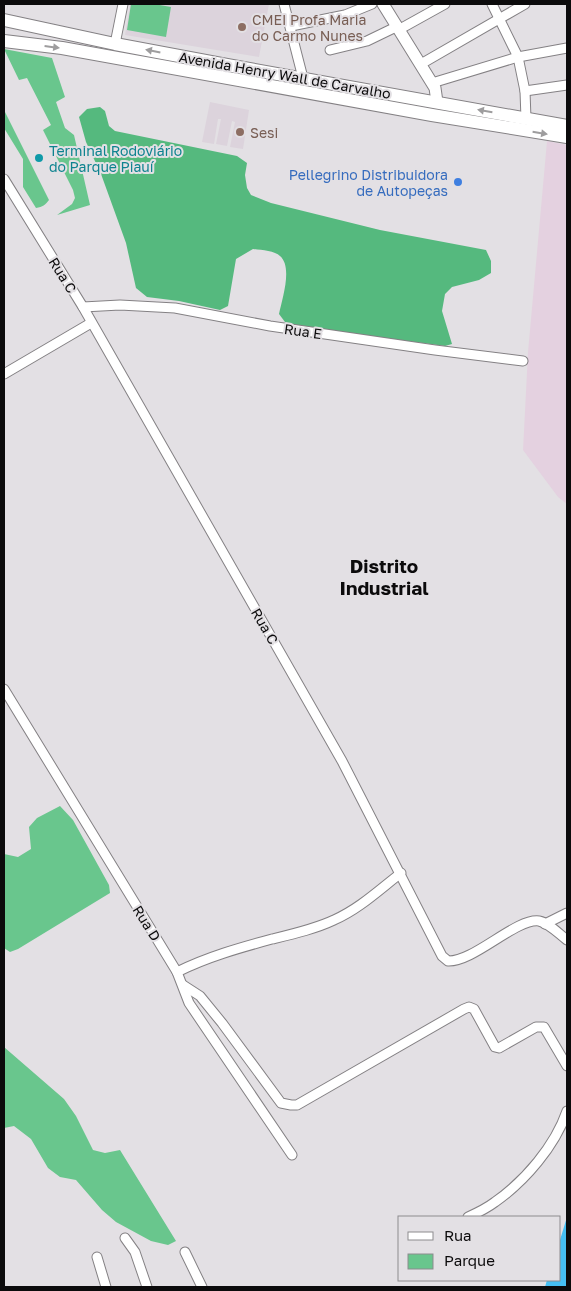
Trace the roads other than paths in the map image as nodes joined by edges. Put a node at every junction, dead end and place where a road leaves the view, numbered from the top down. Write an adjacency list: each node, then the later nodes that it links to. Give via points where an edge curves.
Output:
1 (123, 4): 15 (street)
2 (284, 4): 12 (street)
3 (372, 4): 12 (street, via 345,15)
4 (383, 4): 13 (street)
5 (445, 4): 13 (street)
6 (492, 4): 8 (street)
7 (525, 4): 8 (street)
8 (499, 19): 18 (street); 19 (street)
9 (4, 20): 11 (main road, Avenida Henry Wall de Carvalho)
10 (4, 25): 11 (main road)
11 (30, 26): 15 (main road, Avenida Henry Wall de Carvalho)
12 (291, 26): 20 (street)
13 (399, 28): 17 (street, via 367,41); 19 (street)
14 (4, 41): 21 (main road, Avenida Henry Wall de Carvalho, one-way to 21)
15 (115, 44): 21 (main road, Avenida Henry Wall de Carvalho, one-way to 15)
16 (567, 48): 18 (street)
17 (330, 50)
18 (518, 57): 22 (street); 24 (street)
19 (421, 64): 22 (street)
20 (303, 78): 21 (main road, Avenida Henry Wall de Carvalho); 25 (main road, Avenida Henry Wall de Carvalho)
21 (273, 79): 26 (main road, Avenida Henry Wall de Carvalho)
22 (432, 83): 25 (street)
23 (567, 85): 24 (street)
24 (525, 91): 27 (street)
25 (438, 102): 26 (main road); 28 (main road, Avenida Henry Wall de Carvalho, one-way to 25)
26 (432, 115): 28 (main road, Avenida Henry Wall de Carvalho)
27 (526, 119): 28 (main road, Avenida Henry Wall de Carvalho); 29 (main road, Avenida Henry Wall de Carvalho)
28 (507, 121): 30 (main road, Avenida Henry Wall de Carvalho, one-way to 30)
29 (567, 126)
30 (567, 137)
31 (4, 179): 32 (street, Rua C)
32 (83, 307): 33 (street, Rua C); 34 (street, Rua E, via 175,308 270,326)
33 (91, 323): 35 (street); 37 (street, Rua C, via 342,761)
34 (522, 361)
35 (4, 374)
36 (4, 689): 41 (street, Rua D)
37 (400, 873): 39 (street, Rua C, via 442,956 448,961 461,959 524,924 538,921); 41 (street, via 364,902 334,920 238,948)
38 (567, 913): 39 (street)
39 (546, 924): 40 (street)
40 (567, 940)
41 (177, 972): 42 (street, Rua D)
42 (183, 985): 43 (street, via 200,996 281,1103 285,1104 297,1105 469,1007 474,1009 495,1047 544,1026); 45 (street, Rua D, via 189,1003)
43 (567, 1066)
44 (567, 1111): 46 (street, via 558,1134 521,1182 494,1204)
45 (292, 1155)
46 (470, 1216)
47 (125, 1238): 51 (street, via 135,1252)
48 (185, 1252): 52 (street)
49 (98, 1257): 50 (street)
50 (106, 1287)
51 (147, 1287)
52 (202, 1287)

